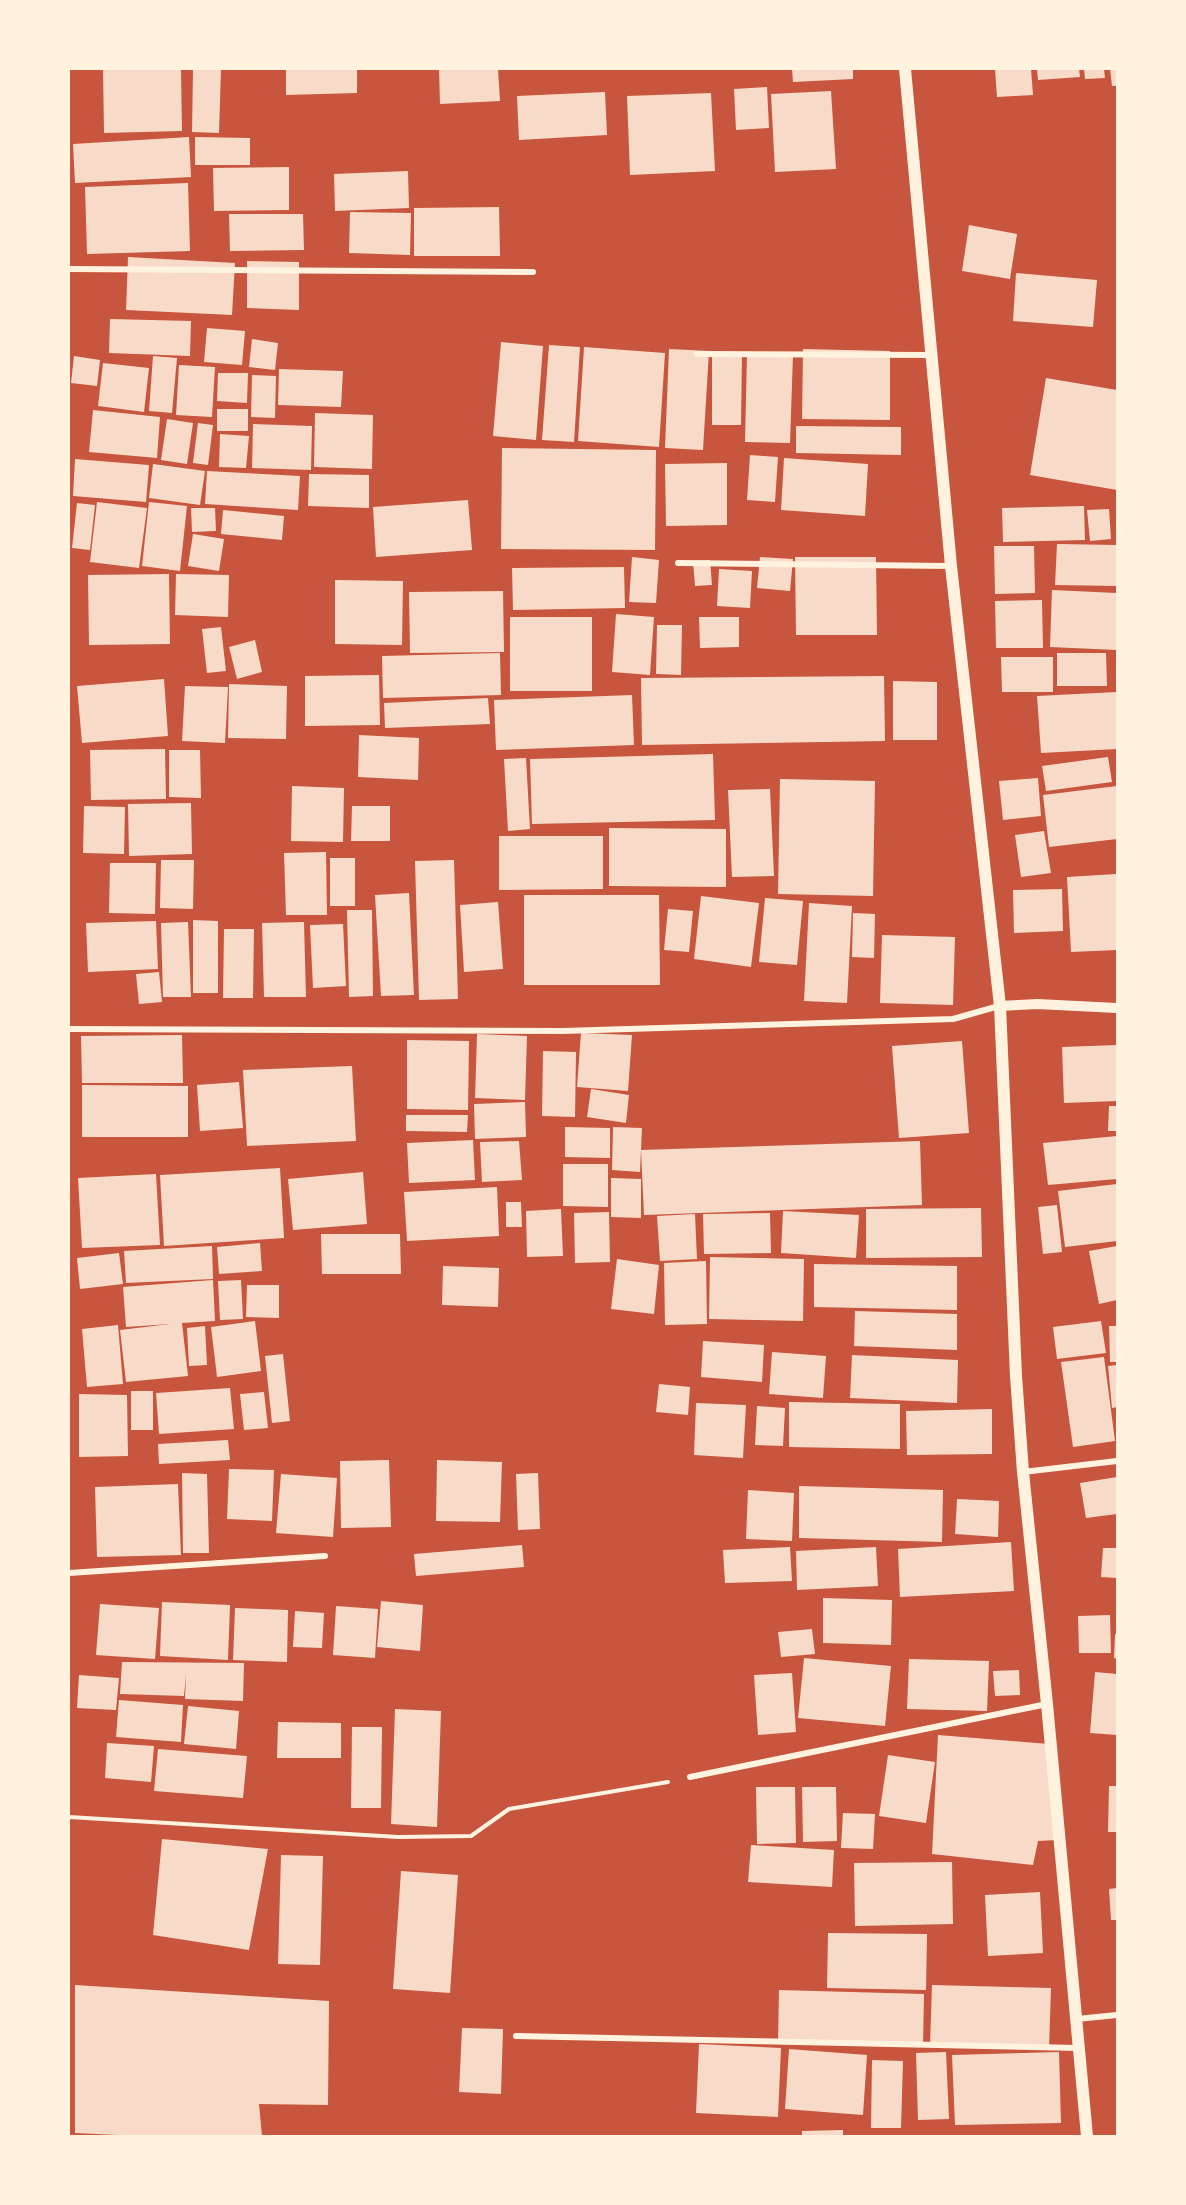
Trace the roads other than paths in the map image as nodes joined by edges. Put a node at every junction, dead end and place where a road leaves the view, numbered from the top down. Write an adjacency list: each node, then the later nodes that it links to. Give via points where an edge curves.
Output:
1 (904, 69): 5 (main road)
2 (69, 269): 3 (street)
3 (533, 272)
4 (697, 354): 5 (street)
5 (932, 355): 7 (main road)
6 (678, 563): 7 (street)
7 (951, 566): 8 (main road)
8 (1000, 1005): 9 (street); 10 (street, via 953,1019 563,1031); 12 (main road)
9 (1117, 1008)
10 (69, 1029)
11 (1117, 1461): 12 (street)
12 (1023, 1472): 15 (main road)
13 (324, 1556): 14 (street)
14 (69, 1573)
15 (1047, 1704): 16 (street); 18 (main road)
16 (690, 1777)
17 (1117, 2015): 18 (street)
18 (1076, 2019): 20 (main road)
19 (516, 2036): 20 (street)
20 (1079, 2048): 21 (main road)
21 (1087, 2136)

